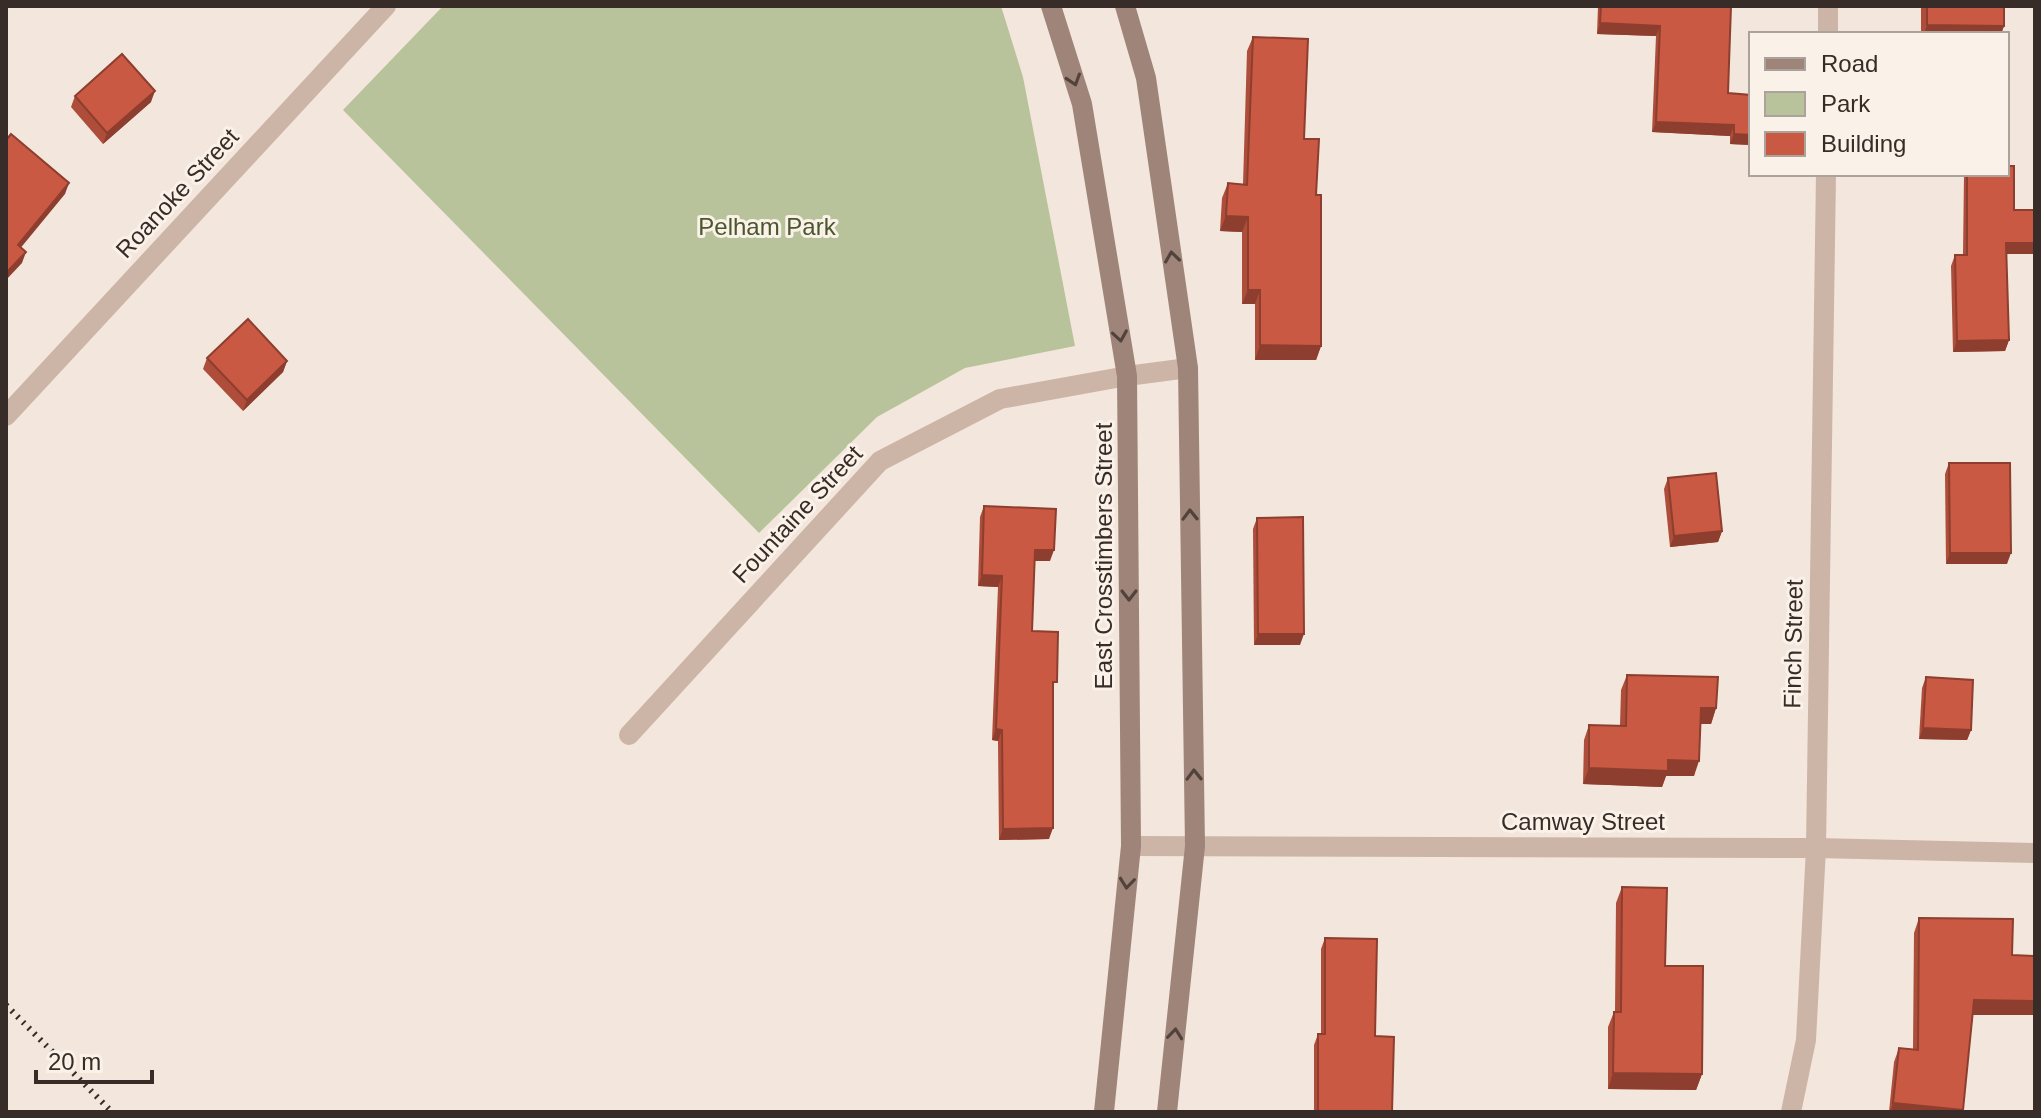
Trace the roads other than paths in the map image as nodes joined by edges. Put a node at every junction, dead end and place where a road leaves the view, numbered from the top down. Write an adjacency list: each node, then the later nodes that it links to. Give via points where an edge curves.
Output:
1 (386, 6): 9 (street, Roanoke Street)
2 (1051, 6): 8 (main road, East Crosstimbers Street, one-way to 8, via 1082,104)
3 (1125, 6): 7 (main road, one-way to 3, via 1146,78)
4 (1828, 6): 5 (street)
5 (1828, 32)
6 (1826, 176): 13 (street, Finch Street)
7 (1188, 368): 8 (street, Fountaine Street); 12 (main road, one-way to 7)
8 (1127, 376): 10 (street, Fountaine Street, via 1000,399 880,461); 11 (main road, East Crosstimbers Street, one-way to 11)
9 (6, 416)
10 (629, 735)
11 (1131, 846): 12 (street, Camway Street); 15 (main road, East Crosstimbers Street, one-way to 15)
12 (1195, 846): 13 (street, Camway Street); 16 (main road, one-way to 12)
13 (1816, 848): 14 (street, Camway Street); 17 (street, Finch Street, via 1806,1040)
14 (2035, 853)
15 (1104, 1112)
16 (1167, 1112)
17 (1791, 1112)

